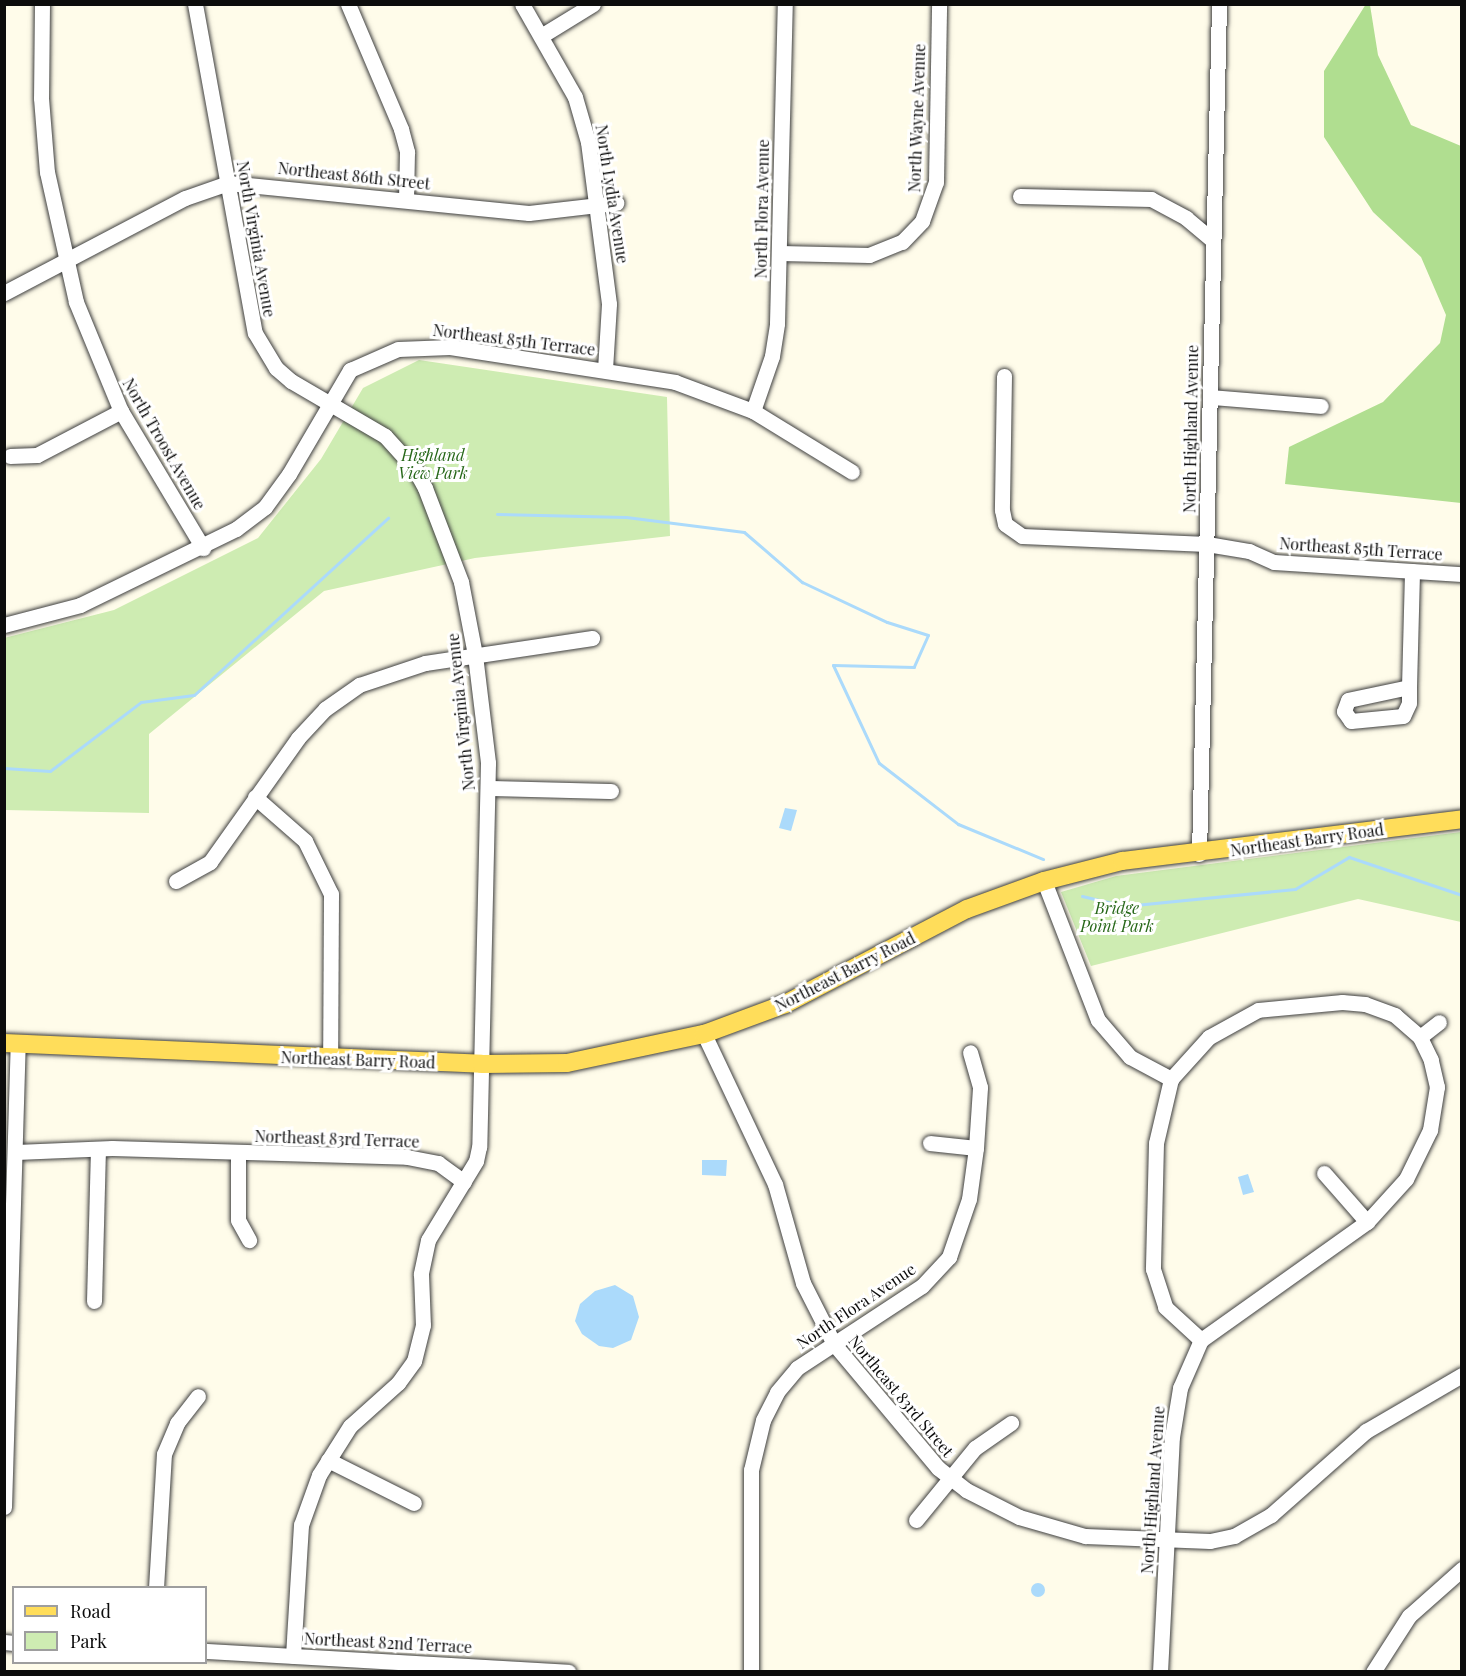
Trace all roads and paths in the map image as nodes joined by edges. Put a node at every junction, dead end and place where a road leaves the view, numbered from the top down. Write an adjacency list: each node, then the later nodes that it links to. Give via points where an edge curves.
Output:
1 (42, 4): 17 (street, North Troost Avenue, via 44,135)
2 (195, 4): 10 (street, North Virginia Avenue)
3 (348, 4): 12 (street, via 401,129 407,152)
4 (522, 4): 9 (street, North Lydia Avenue)
5 (593, 4): 9 (street)
6 (785, 4): 16 (street, North Flora Avenue)
7 (939, 4): 16 (street, North Wayne Avenue, via 936,182 922,221 902,242 869,255)
8 (1219, 4): 15 (street, North Highland Avenue)
9 (541, 36): 14 (street, North Lydia Avenue, via 575,97)
10 (228, 183): 12 (street, Northeast 86th Street); 17 (street, Northeast 86th Street, via 184,198); 22 (street, North Virginia Avenue, via 255,333 276,368)
11 (1020, 196): 15 (street, via 1151,199 1186,218)
12 (406, 198): 14 (street, Northeast 86th Street, via 530,213)
13 (616, 203): 14 (street, Northeast 86th Street)
14 (598, 206): 19 (street, North Lydia Avenue, via 609,304)
15 (1212, 241): 21 (street, North Highland Avenue)
16 (780, 253): 25 (street, North Flora Avenue, via 772,356)
17 (65, 260): 18 (street, Northeast 86th Street); 24 (street, North Troost Avenue, via 76,302)
18 (4, 293)
19 (605, 369): 22 (street, Northeast 85th Terrace, via 450,347 398,349 350,370); 25 (street, Northeast 85th Terrace, via 675,382)
20 (1004, 376): 28 (street, Northeast 85th Terrace, via 1002,510 1010,530 1022,536)
21 (1211, 397): 23 (street); 28 (street, North Highland Avenue)
22 (329, 402): 29 (street, Northeast 85th Terrace, via 289,474 265,507); 34 (street, North Virginia Avenue, via 385,436 414,468 461,582)
23 (1322, 406)
24 (121, 411): 26 (street, via 38,455); 29 (street, North Troost Avenue)
25 (753, 411): 27 (street, Northeast 85th Terrace)
26 (10, 456)
27 (852, 471)
28 (1207, 544): 30 (street, Northeast 85th Terrace, via 1249,551 1274,561); 40 (street, North Highland Avenue)
29 (203, 548): 32 (street, Northeast 85th Terrace, via 80,605)
30 (1412, 571): 31 (street, Northeast 85th Terrace); 35 (street)
31 (1461, 574)
32 (4, 625)
33 (592, 638): 34 (street)
34 (475, 655): 36 (street, North Virginia Avenue); 38 (street, via 406,666 372,678 342,696 298,738)
35 (1409, 687)
36 (489, 788): 37 (street); 49 (street, North Virginia Avenue)
37 (610, 791)
38 (255, 797): 41 (street, via 210,862); 48 (street, via 305,841 331,894)
39 (1461, 819): 40 (main road, Northeast Barry Road)
40 (1199, 854): 42 (main road, Northeast Barry Road, via 1122,861)
41 (176, 881)
42 (1044, 881): 44 (main road, Northeast Barry Road, via 967,909 785,1004); 50 (street, via 1103,1027 1130,1057)
43 (1439, 1022): 45 (street)
44 (704, 1034): 49 (main road, Northeast Barry Road, via 567,1063); 63 (street, Northeast 83rd Street, via 775,1184 803,1283)
45 (1420, 1037): 50 (street, via 1395,1016 1365,1004 1283,1005 1258,1010 1222,1028 1197,1049); 58 (street, via 1437,1087 1430,1130 1406,1179)
46 (11, 1043): 48 (main road, Northeast Barry Road); 54 (street)
47 (970, 1052): 52 (street, North Flora Avenue, via 980,1087)
48 (330, 1059): 49 (main road, Northeast Barry Road)
49 (482, 1064): 57 (street, North Virginia Avenue, via 479,1147)
50 (1172, 1079): 62 (street, via 1156,1143 1153,1269 1165,1307)
51 (930, 1143): 52 (street)
52 (976, 1148): 63 (street, North Flora Avenue, via 969,1199 949,1257 922,1286)
53 (98, 1150): 54 (street, Northeast 83rd Terrace); 55 (street, Northeast 83rd Terrace); 61 (street)
54 (16, 1152): 60 (street)
55 (238, 1153): 57 (street, Northeast 83rd Terrace, via 407,1157 438,1164); 59 (street, Northeast 83rd Terrace, via 238,1220)
56 (1324, 1173): 58 (street)
57 (464, 1182): 67 (street, North Virginia Avenue, via 435,1226 423,1257 423,1325 414,1361 399,1383 350,1426)
58 (1367, 1222): 62 (street)
59 (249, 1240)
60 (7, 1298): 70 (street)
61 (94, 1301)
62 (1201, 1340): 72 (street, North Highland Avenue, via 1180,1388 1174,1420)
63 (834, 1344): 68 (street, Northeast 83rd Street, via 916,1446); 78 (street, North Flora Avenue, via 797,1368 768,1407 758,1435 751,1470)
64 (1461, 1375): 72 (street, Northeast 83rd Street, via 1365,1431 1271,1515 1252,1527 1210,1541)
65 (198, 1396): 74 (street, via 177,1423 164,1454)
66 (1011, 1423): 68 (street, via 975,1448)
67 (328, 1460): 69 (street); 76 (street, North Virginia Avenue, via 302,1525)
68 (951, 1479): 71 (street); 72 (street, Northeast 83rd Street, via 1019,1517 1062,1532)
69 (414, 1503)
70 (4, 1507)
71 (916, 1520)
72 (1166, 1540): 79 (street, North Highland Avenue)
73 (1461, 1570): 80 (street, via 1409,1616)
74 (156, 1586)
75 (207, 1651): 76 (street, Northeast 82nd Terrace)
76 (293, 1656): 77 (street, Northeast 82nd Terrace)
77 (568, 1671)
78 (751, 1671)
79 (1161, 1671)
80 (1373, 1671)

